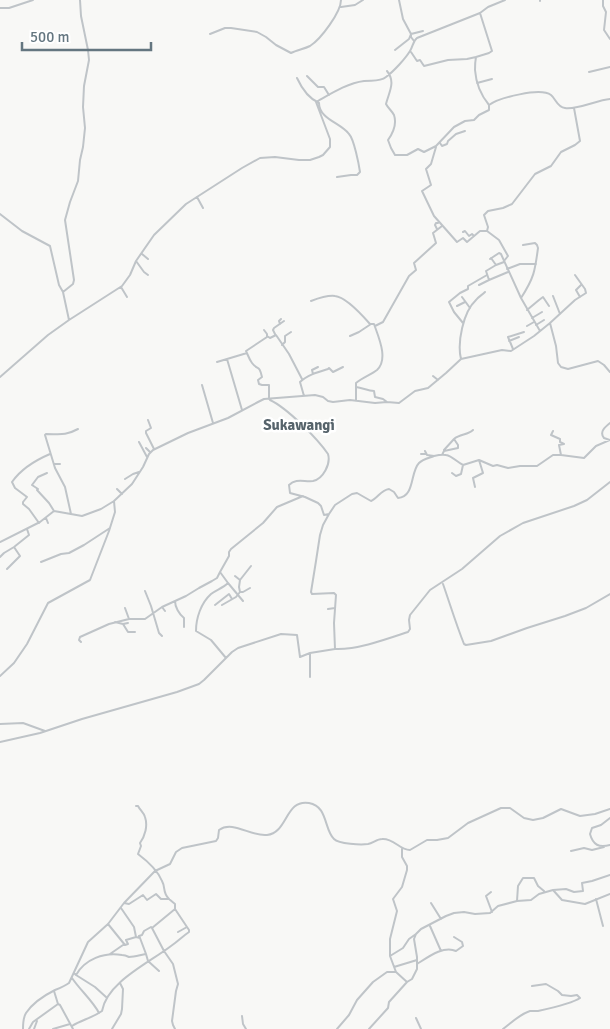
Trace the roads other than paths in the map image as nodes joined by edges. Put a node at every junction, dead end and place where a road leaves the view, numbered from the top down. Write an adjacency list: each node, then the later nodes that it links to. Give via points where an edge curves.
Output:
1 (33, 0): 9 (street)
2 (80, 0): 61 (street, via 89,60 84,86 85,128 78,181 65,220 74,282)
3 (341, 0): 8 (street)
4 (363, 0): 8 (street)
5 (399, 0): 13 (street, via 403,19)
6 (505, 0): 10 (street)
7 (603, 0): 14 (street, via 606,12 604,30)
8 (341, 7): 12 (street, via 318,39 310,46 291,52 257,32 225,28)
9 (0, 8)
10 (480, 14): 15 (street); 18 (street, via 492,51)
11 (423, 31): 13 (street)
12 (210, 34)
13 (411, 34): 15 (street); 16 (street)
14 (610, 39)
15 (414, 41): 17 (street)
16 (394, 50)
17 (408, 53): 18 (street, via 411,52 417,61 420,59 424,66); 22 (street)
18 (476, 57): 26 (street)
19 (610, 67): 21 (street)
20 (387, 71): 22 (street)
21 (589, 72)
22 (390, 74): 27 (street, via 383,79 346,86); 32 (street, via 392,83 386,104 394,116)
23 (307, 76): 27 (street, via 318,87 324,87)
24 (297, 78): 29 (street)
25 (492, 79): 26 (street)
26 (476, 83): 30 (street)
27 (329, 95): 29 (street)
28 (610, 99): 31 (street)
29 (316, 102): 37 (street, via 324,114 352,137 358,158 358,175); 38 (street, via 330,139 330,147 323,155 310,160 260,158)
30 (489, 105): 31 (street, via 539,91 551,95 561,107); 35 (street, via 489,110 454,127)
31 (574, 108): 43 (street, via 580,141 561,152 551,166 535,174 512,204 486,213)
32 (394, 128): 33 (street); 36 (street, via 388,140 395,156 407,155 418,149 424,152)
33 (398, 130)
34 (465, 131): 35 (street, via 454,135 445,145)
35 (440, 143): 36 (street)
36 (436, 146): 41 (street, via 426,169 431,186 422,191)
37 (337, 177)
38 (197, 197): 39 (street); 47 (street, via 154,235)
39 (203, 208)
40 (0, 214): 61 (street, via 50,246)
41 (441, 225): 42 (street); 42 (street, via 435,224); 45 (street, via 457,242 463,238 468,242)
42 (437, 229): 85 (street, via 433,233 436,242 414,264 416,270 409,276 382,322)
43 (487, 231): 45 (street, via 480,231); 50 (street, via 499,240 508,256)
44 (463, 232): 45 (street, via 465,230)
45 (474, 236)
46 (523, 245): 51 (street, via 537,244)
47 (142, 254): 48 (street); 49 (street)
48 (148, 259)
49 (136, 260): 54 (street); 60 (street)
50 (504, 261): 52 (street); 52 (street, via 499,253 490,258); 53 (street)
51 (536, 264): 53 (street, via 520,264); 67 (street)
52 (496, 265): 55 (street, via 486,271)
53 (508, 270): 57 (street); 67 (street)
54 (148, 275)
55 (487, 275): 57 (street); 81 (street, via 449,302)
56 (575, 275): 59 (street)
57 (489, 280): 58 (street)
58 (479, 285)
59 (582, 285): 66 (street, via 576,290); 66 (street, via 586,293)
60 (121, 287): 64 (street); 77 (street)
61 (63, 292): 77 (street)
62 (485, 292): 72 (street)
63 (553, 296): 75 (street)
64 (127, 297)
65 (462, 297): 69 (street)
66 (580, 297): 75 (street)
67 (521, 298): 73 (street)
68 (311, 301): 83 (street, via 337,296)
69 (465, 302): 70 (street); 72 (street)
70 (457, 306)
71 (549, 306): 73 (street, via 543,297)
72 (470, 308): 81 (street)
73 (528, 310): 76 (street)
74 (542, 312): 76 (street)
75 (560, 314): 82 (street)
76 (532, 318): 80 (street)
77 (68, 320): 107 (street)
78 (283, 320): 91 (street, via 273,329)
79 (544, 320): 84 (street)
80 (534, 322): 84 (street); 86 (street)
81 (464, 323): 99 (street, via 458,350)
82 (550, 323): 88 (street); 104 (street, via 560,367 568,369 598,361)
83 (371, 324): 85 (street); 93 (street)
84 (536, 325): 88 (street)
85 (375, 326): 111 (street, via 381,344 381,364 356,383)
86 (527, 326)
87 (264, 330): 92 (street)
88 (540, 331): 97 (street)
89 (291, 332): 96 (street, via 285,336)
90 (524, 332): 95 (street, via 509,336)
91 (275, 334): 92 (street, via 270,338); 96 (street)
92 (267, 336): 98 (street, via 247,349)
93 (350, 336)
94 (519, 337): 95 (street)
95 (509, 341): 97 (street)
96 (282, 345): 108 (street)
97 (513, 350): 99 (street)
98 (247, 353): 100 (street); 113 (street, via 261,372 259,384 268,385)
99 (460, 359): 109 (street)
100 (227, 360): 101 (street); 116 (street)
101 (217, 362)
102 (318, 367): 105 (street, via 312,370)
103 (343, 367): 105 (street, via 334,372 329,368)
104 (610, 372)
105 (314, 374): 108 (street)
106 (434, 376): 109 (street)
107 (0, 377)
108 (302, 379): 112 (street)
109 (438, 380): 115 (street, via 427,389 414,391 399,403)
110 (202, 385): 118 (street)
111 (356, 388): 114 (street); 115 (street, via 374,391 375,397)
112 (304, 396): 113 (street); 114 (street, via 319,396 333,402)
113 (268, 399): 116 (street); 148 (street, via 306,429 330,458 316,480 289,483 290,492)
114 (356, 401): 115 (street)
115 (387, 402)
116 (242, 410): 118 (street)
117 (148, 420): 127 (street, via 151,428 146,433)
118 (213, 423): 127 (street)
119 (610, 423): 124 (street, via 602,434)
120 (78, 429): 130 (street, via 60,435 45,434)
121 (473, 430): 123 (street)
122 (553, 431): 133 (street, via 551,435 564,444 559,445)
123 (454, 439): 128 (street); 128 (street, via 458,448)
124 (610, 440): 133 (street, via 596,446 584,458)
125 (140, 442): 135 (street)
126 (146, 448): 129 (street)
127 (154, 449): 129 (street)
128 (444, 451): 132 (street)
129 (150, 452): 135 (street)
130 (50, 454): 137 (street); 154 (street, via 25,469 12,482 14,488 27,497 23,504)
131 (421, 454): 134 (street, via 426,452)
132 (442, 455): 134 (street); 139 (street, via 450,456)
133 (560, 455): 136 (street, via 552,455 537,466 508,468)
134 (434, 456): 152 (street, via 416,468 410,488 402,498 389,488 371,501 354,494 335,506)
135 (147, 457): 140 (street)
136 (479, 460): 139 (street); 145 (street, via 482,473 473,478)
137 (54, 464): 138 (street); 151 (street, via 65,487)
138 (60, 464)
139 (463, 465): 142 (street, via 461,474 456,476)
140 (140, 472): 143 (street); 147 (street)
141 (47, 473): 150 (street, via 32,486 38,488)
142 (452, 473)
143 (125, 479)
144 (610, 482): 168 (street, via 587,500 511,529)
145 (475, 487)
146 (117, 489): 147 (street)
147 (122, 494): 149 (street)
148 (303, 496): 152 (street, via 320,505 324,515); 164 (street, via 277,507 231,549)
149 (114, 501): 151 (street, via 85,516); 156 (street, via 115,512)
150 (54, 511): 151 (street); 153 (street)
151 (71, 514)
152 (330, 514): 180 (street, via 320,535 311,592 335,593)
153 (46, 518): 154 (street); 155 (street)
154 (39, 523): 157 (street)
155 (48, 523)
156 (110, 528): 161 (street, via 68,553); 195 (street, via 90,580 48,603 27,644)
157 (27, 529): 158 (street); 159 (street, via 29,535)
158 (0, 542)
159 (14, 547): 160 (street); 163 (street, via 20,556)
160 (0, 557)
161 (41, 562)
162 (251, 566): 166 (street)
163 (7, 569)
164 (220, 572): 167 (street); 174 (street, via 216,579)
165 (235, 576): 166 (street)
166 (240, 580): 171 (street)
167 (228, 583): 171 (street); 194 (street, via 205,600 195,629 211,640)
168 (442, 583): 172 (street, via 466,645 491,641 565,616); 192 (street, via 430,590 410,615 408,632)
169 (250, 588): 171 (street)
170 (145, 591): 183 (street)
171 (239, 593): 173 (street); 175 (street)
172 (610, 594)
173 (232, 598): 176 (street, via 229,594); 177 (street)
174 (175, 600): 178 (street); 188 (street, via 184,618)
175 (243, 601)
176 (215, 605)
177 (222, 605)
178 (162, 607): 182 (street); 183 (street)
179 (125, 608): 184 (street)
180 (335, 608): 181 (street); 192 (street)
181 (328, 609)
182 (165, 611)
183 (153, 613): 184 (street, via 145,619); 190 (street)
184 (129, 619): 185 (street)
185 (115, 622): 187 (street); 191 (street, via 80,637)
186 (128, 622): 187 (street)
187 (123, 624): 189 (street, via 128,632)
188 (184, 627)
189 (135, 632)
190 (162, 636)
191 (81, 642)
192 (335, 649): 193 (street)
193 (310, 653): 194 (street, via 300,656 298,636 282,634 242,646); 196 (street)
194 (227, 658): 198 (street, via 199,684)
195 (0, 676)
196 (310, 677)
197 (0, 724): 198 (street, via 23,723)
198 (45, 731): 199 (street)
199 (0, 742)
200 (136, 806): 207 (street, via 146,822 138,854)
201 (610, 809): 205 (street, via 580,816 561,809 533,820 503,808 474,820 448,838 427,840 411,850)
202 (610, 818): 204 (street, via 592,828 590,834 594,844)
203 (610, 845): 204 (street)
204 (606, 846): 206 (street)
205 (402, 849): 207 (street, via 384,839 361,845 336,840 320,809 307,803 292,809 276,833 264,836 238,828 223,828 219,830 216,841 182,848 170,864); 237 (street, via 407,870 402,887 393,899 397,911 390,939)
206 (571, 851)
207 (155, 871): 213 (street); 217 (street)
208 (610, 876): 209 (street, via 582,883 583,891)
209 (552, 890): 211 (street); 214 (street, via 562,900 584,904)
210 (491, 892): 220 (street, via 486,896)
211 (544, 892): 215 (street, via 531,900); 215 (street, via 534,878 523,878 518,886)
212 (610, 894): 214 (street)
213 (170, 899): 217 (street, via 161,900 156,894 147,900 143,895); 219 (street)
214 (596, 899): 225 (street)
215 (517, 901): 220 (street, via 498,906)
216 (431, 902): 221 (street)
217 (124, 903): 218 (street)
218 (121, 908): 222 (street); 229 (street, via 134,927)
219 (176, 909): 224 (street); 226 (street)
220 (492, 912): 221 (street, via 456,913)
221 (441, 919): 223 (street)
222 (108, 924): 232 (street); 244 (street, via 86,945)
223 (430, 925): 228 (street); 234 (street)
224 (187, 926): 227 (street); 233 (street, via 189,932)
225 (603, 926)
226 (152, 928): 231 (street, via 144,931); 233 (street)
227 (178, 932)
228 (416, 934): 237 (street, via 404,948); 238 (street)
229 (136, 937): 231 (street); 232 (street, via 126,940 128,944)
230 (454, 937): 234 (street, via 463,946 456,951)
231 (140, 938): 235 (street)
232 (125, 945): 236 (street)
233 (164, 951): 239 (street); 262 (street, via 173,964 178,984 172,1023)
234 (441, 951): 240 (street)
235 (146, 954): 236 (street, via 130,957); 239 (street)
236 (108, 955): 244 (street, via 90,960)
237 (390, 956): 241 (street)
238 (417, 960): 240 (street); 241 (street)
239 (148, 961): 242 (street); 247 (street)
240 (417, 964): 246 (street, via 414,975)
241 (394, 967): 243 (street)
242 (159, 971)
243 (396, 972): 246 (street); 264 (street, via 387,972 373,982)
244 (75, 974): 245 (street); 250 (street)
245 (72, 978): 249 (street, via 67,985); 252 (street)
246 (407, 982): 265 (street)
247 (120, 983): 250 (street); 261 (street, via 123,989 121,1014)
248 (532, 986): 267 (street, via 546,984 562,996 579,995 580,998 530,1011)
249 (54, 991): 251 (street); 257 (street, via 26,1012)
250 (107, 997): 252 (street)
251 (58, 1004): 255 (street); 256 (street)
252 (99, 1013): 256 (street)
253 (242, 1016): 263 (street)
254 (416, 1018): 266 (street)
255 (36, 1021): 258 (street); 259 (street)
256 (72, 1026): 260 (street)
257 (23, 1029)
258 (29, 1029)
259 (34, 1029)
260 (53, 1029)
261 (112, 1029)
262 (175, 1029)
263 (246, 1029)
264 (337, 1029)
265 (369, 1029)
266 (421, 1029)
267 (503, 1029)

